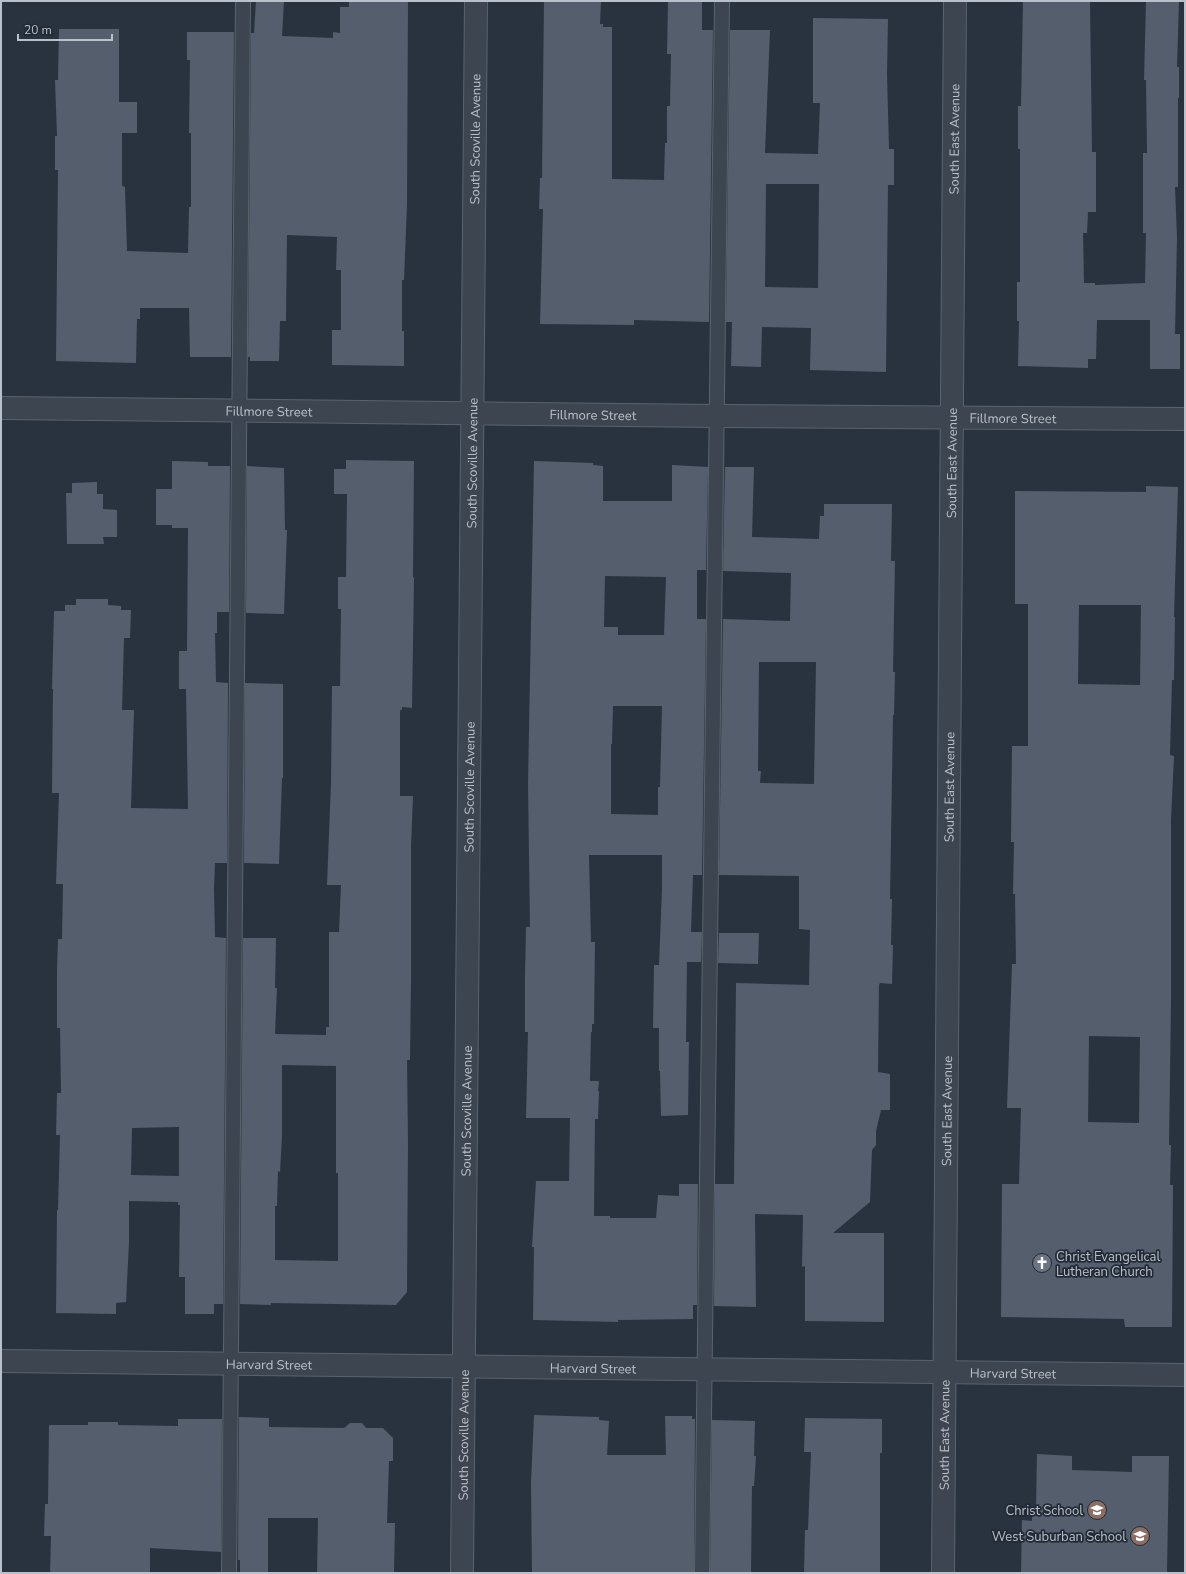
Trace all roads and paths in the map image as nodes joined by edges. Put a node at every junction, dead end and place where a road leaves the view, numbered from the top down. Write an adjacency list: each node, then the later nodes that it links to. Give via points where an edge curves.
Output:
1 (243, 1): 6 (lane)
2 (476, 1): 7 (street, South Scoville Avenue)
3 (722, 1): 8 (lane)
4 (955, 1): 9 (street, South East Avenue)
5 (1, 408): 6 (street, Fillmore Street)
6 (239, 411): 7 (street, Fillmore Street); 12 (lane)
7 (473, 413): 8 (street, Fillmore Street); 13 (street, South Scoville Avenue)
8 (717, 416): 9 (street, Fillmore Street); 14 (lane)
9 (952, 418): 10 (street, Fillmore Street); 15 (street, South East Avenue)
10 (1185, 419)
11 (1, 1361): 12 (street, Harvard Street)
12 (231, 1364): 13 (street, Harvard Street); 17 (lane)
13 (465, 1366): 14 (street, Harvard Street); 18 (street, South Scoville Avenue)
14 (705, 1369): 15 (street, Harvard Street); 19 (lane)
15 (945, 1373): 16 (street, Harvard Street); 20 (street, South East Avenue)
16 (1185, 1375)
17 (229, 1573)
18 (462, 1573)
19 (702, 1573)
20 (943, 1573)

